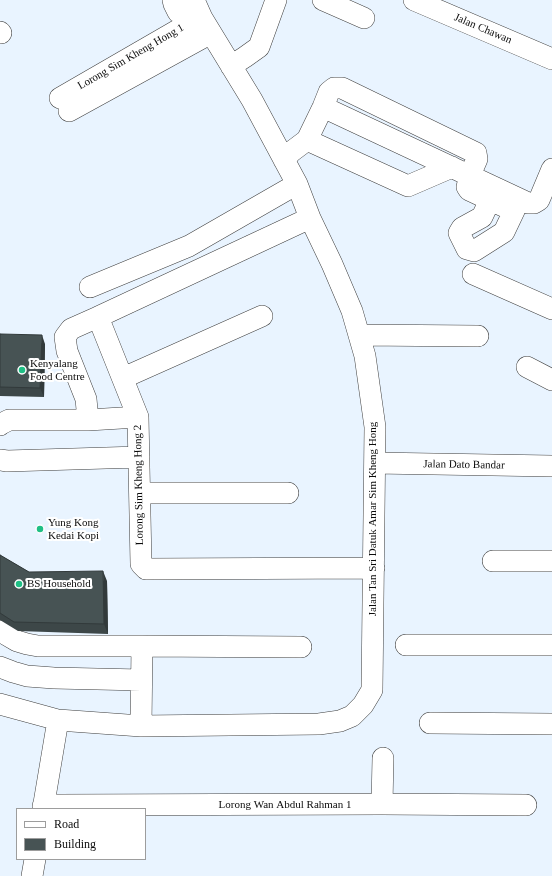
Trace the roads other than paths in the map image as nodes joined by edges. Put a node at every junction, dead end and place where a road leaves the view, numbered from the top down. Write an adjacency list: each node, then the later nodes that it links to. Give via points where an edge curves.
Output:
1 (173, 0): 5 (street, via 178,12)
2 (276, 0): 8 (street, via 259,47)
3 (323, 0): 6 (street)
4 (414, 0): 7 (street, Jalan Chawan)
5 (200, 18): 8 (street, Jalan Tan Sri Datuk Amar Sim Kheng Hong); 9 (street, Lorong Sim Kheng Hong 1)
6 (364, 18)
7 (552, 59)
8 (231, 66): 12 (street, Jalan Tan Sri Datuk Amar Sim Kheng Hong)
9 (65, 104)
10 (323, 107): 11 (street); 14 (street); 14 (street, via 329,92 334,88 342,88 476,153 478,159)
11 (306, 140): 12 (street); 14 (street, via 408,186)
12 (284, 160): 15 (street, Jalan Tan Sri Datuk Amar Sim Kheng Hong)
13 (552, 169): 17 (street, via 539,200)
14 (461, 171): 16 (street, via 469,190); 17 (street)
15 (297, 184): 18 (street, Jalan Tan Sri Datuk Amar Sim Kheng Hong); 20 (street, via 189,246)
16 (490, 200): 17 (street); 17 (street, via 482,217 469,225 480,248 504,232)
17 (517, 205)
18 (310, 218): 23 (street); 24 (street, Jalan Tan Sri Datuk Amar Sim Kheng Hong, via 352,311)
19 (473, 274): 21 (street)
20 (90, 287)
21 (552, 309)
22 (262, 316): 27 (street)
23 (98, 317): 27 (street, Lorong Sim Kheng Hong 2); 30 (street, via 71,329 65,337 67,351 86,399)
24 (359, 335): 25 (street); 34 (street, Jalan Tan Sri Datuk Amar Sim Kheng Hong, via 365,356 375,427)
25 (478, 336)
26 (527, 367): 28 (street)
27 (123, 378): 29 (street, Lorong Sim Kheng Hong 2)
28 (552, 380)
29 (138, 417): 30 (street); 32 (street, Lorong Sim Kheng Hong 2)
30 (88, 420): 31 (street, via 9,420)
31 (0, 425)
32 (139, 457): 33 (street); 36 (street, Lorong Sim Kheng Hong 2)
33 (0, 460)
34 (375, 463): 35 (street, Jalan Dato Bandar); 40 (street, Jalan Tan Sri Datuk Amar Sim Kheng Hong)
35 (552, 466)
36 (140, 493): 37 (street); 40 (street, Lorong Sim Kheng Hong 2, via 141,564 146,569)
37 (288, 493)
38 (552, 560): 39 (street)
39 (493, 561)
40 (374, 568): 52 (street, Jalan Tan Sri Datuk Amar Sim Kheng Hong, via 372,690 363,705 352,716 340,721 319,724)
41 (0, 632): 44 (street, via 17,641 38,646)
42 (406, 645): 43 (street)
43 (552, 645)
44 (142, 646): 45 (street); 47 (street)
45 (301, 647)
46 (0, 667): 47 (street, via 27,676)
47 (141, 680): 52 (street)
48 (0, 704): 49 (street, Jalan Tan Sri Datuk Amar Sim Kheng Hong)
49 (58, 720): 52 (street, Jalan Tan Sri Datuk Amar Sim Kheng Hong); 56 (street)
50 (430, 723): 51 (street)
51 (552, 724)
52 (141, 726)
53 (383, 758): 54 (street)
54 (382, 804): 55 (street, Lorong Wan Abdul Rahman 1); 56 (street, Lorong Wan Abdul Rahman 1, via 65,805)
55 (526, 805)
56 (43, 808)
57 (35, 860): 58 (street)
58 (32, 876)

